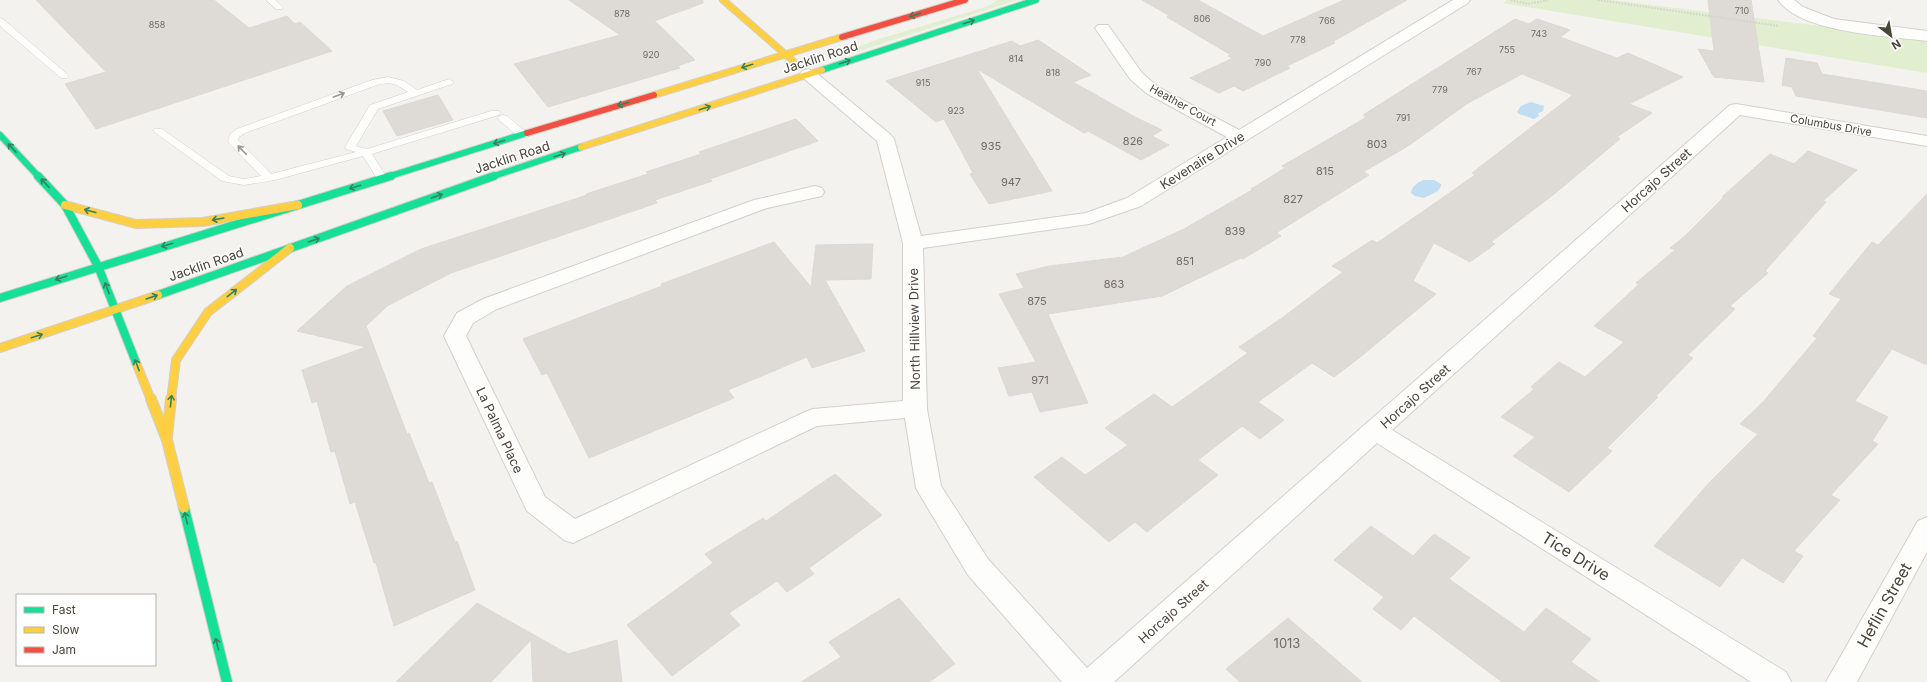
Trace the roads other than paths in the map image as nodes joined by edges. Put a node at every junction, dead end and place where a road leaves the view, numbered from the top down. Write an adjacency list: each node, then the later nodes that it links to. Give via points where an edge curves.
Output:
1 (270, 0): 7 (lane)
2 (724, 0): 11 (main road, North Hillview Drive)
3 (965, 0): 11 (main road, Jacklin Road, one-way to 11)
4 (1036, 0): 12 (main road, Jacklin Road, one-way to 4)
5 (1463, 0): 20 (street, Kevenaire Drive)
6 (1785, 0): 10 (street, via 1803,15 1819,20)
7 (279, 7)
8 (0, 21): 13 (lane)
9 (1103, 28): 20 (street, Heather Court, via 1136,76 1152,90)
10 (1927, 36)
11 (785, 54): 12 (main road, North Hillview Drive); 18 (main road, Jacklin Road, one-way to 18)
12 (808, 74): 28 (street, North Hillview Drive, via 885,139); 29 (main road, Jacklin Road, one-way to 12, via 487,178)
13 (64, 76)
14 (450, 82): 15 (lane)
15 (415, 93): 22 (lane, via 374,107 350,147); 23 (lane, one-way to 15, via 233,141 234,136 375,82 391,79 400,81)
16 (1736, 109): 21 (street, Columbus Drive); 35 (street, Horcajo Street)
17 (158, 131): 23 (lane, via 226,179 244,182)
18 (523, 134): 22 (lane, via 499,115); 24 (main road, Jacklin Road, one-way to 24)
19 (0, 135): 26 (main road, one-way to 19)
20 (1240, 137): 28 (street, Kevenaire Drive, via 1134,202 1089,218)
21 (1927, 141)
22 (366, 152): 23 (lane); 24 (lane)
23 (269, 178)
24 (382, 178): 27 (main road, Jacklin Road, one-way to 27)
25 (815, 192): 34 (street, La Palma Place, via 761,204 490,304 465,318 455,336 536,504 573,532 812,418)
26 (65, 204): 27 (main road, one-way to 26, via 203,222 136,224); 30 (main road)
27 (298, 205): 30 (main road, Jacklin Road, one-way to 30)
28 (913, 243): 34 (street, North Hillview Drive)
29 (290, 248): 32 (main road, Jacklin Road, one-way to 29); 36 (main road, one-way to 29, via 176,360 208,312)
30 (98, 266): 31 (main road, Jacklin Road, one-way to 31); 32 (main road, one-way to 30)
31 (0, 298)
32 (115, 310): 33 (main road, Jacklin Road, one-way to 32); 36 (main road, one-way to 32)
33 (0, 348)
34 (915, 409): 39 (street, North Hillview Drive, via 929,488 978,567)
35 (1376, 431): 40 (street, Horcajo Street); 41 (street, Tice Drive)
36 (166, 440): 38 (main road, one-way to 36)
37 (1927, 528): 42 (street, Heflin Street)
38 (227, 682)
39 (1081, 682)
40 (1093, 682)
41 (1776, 682)
42 (1840, 682)

